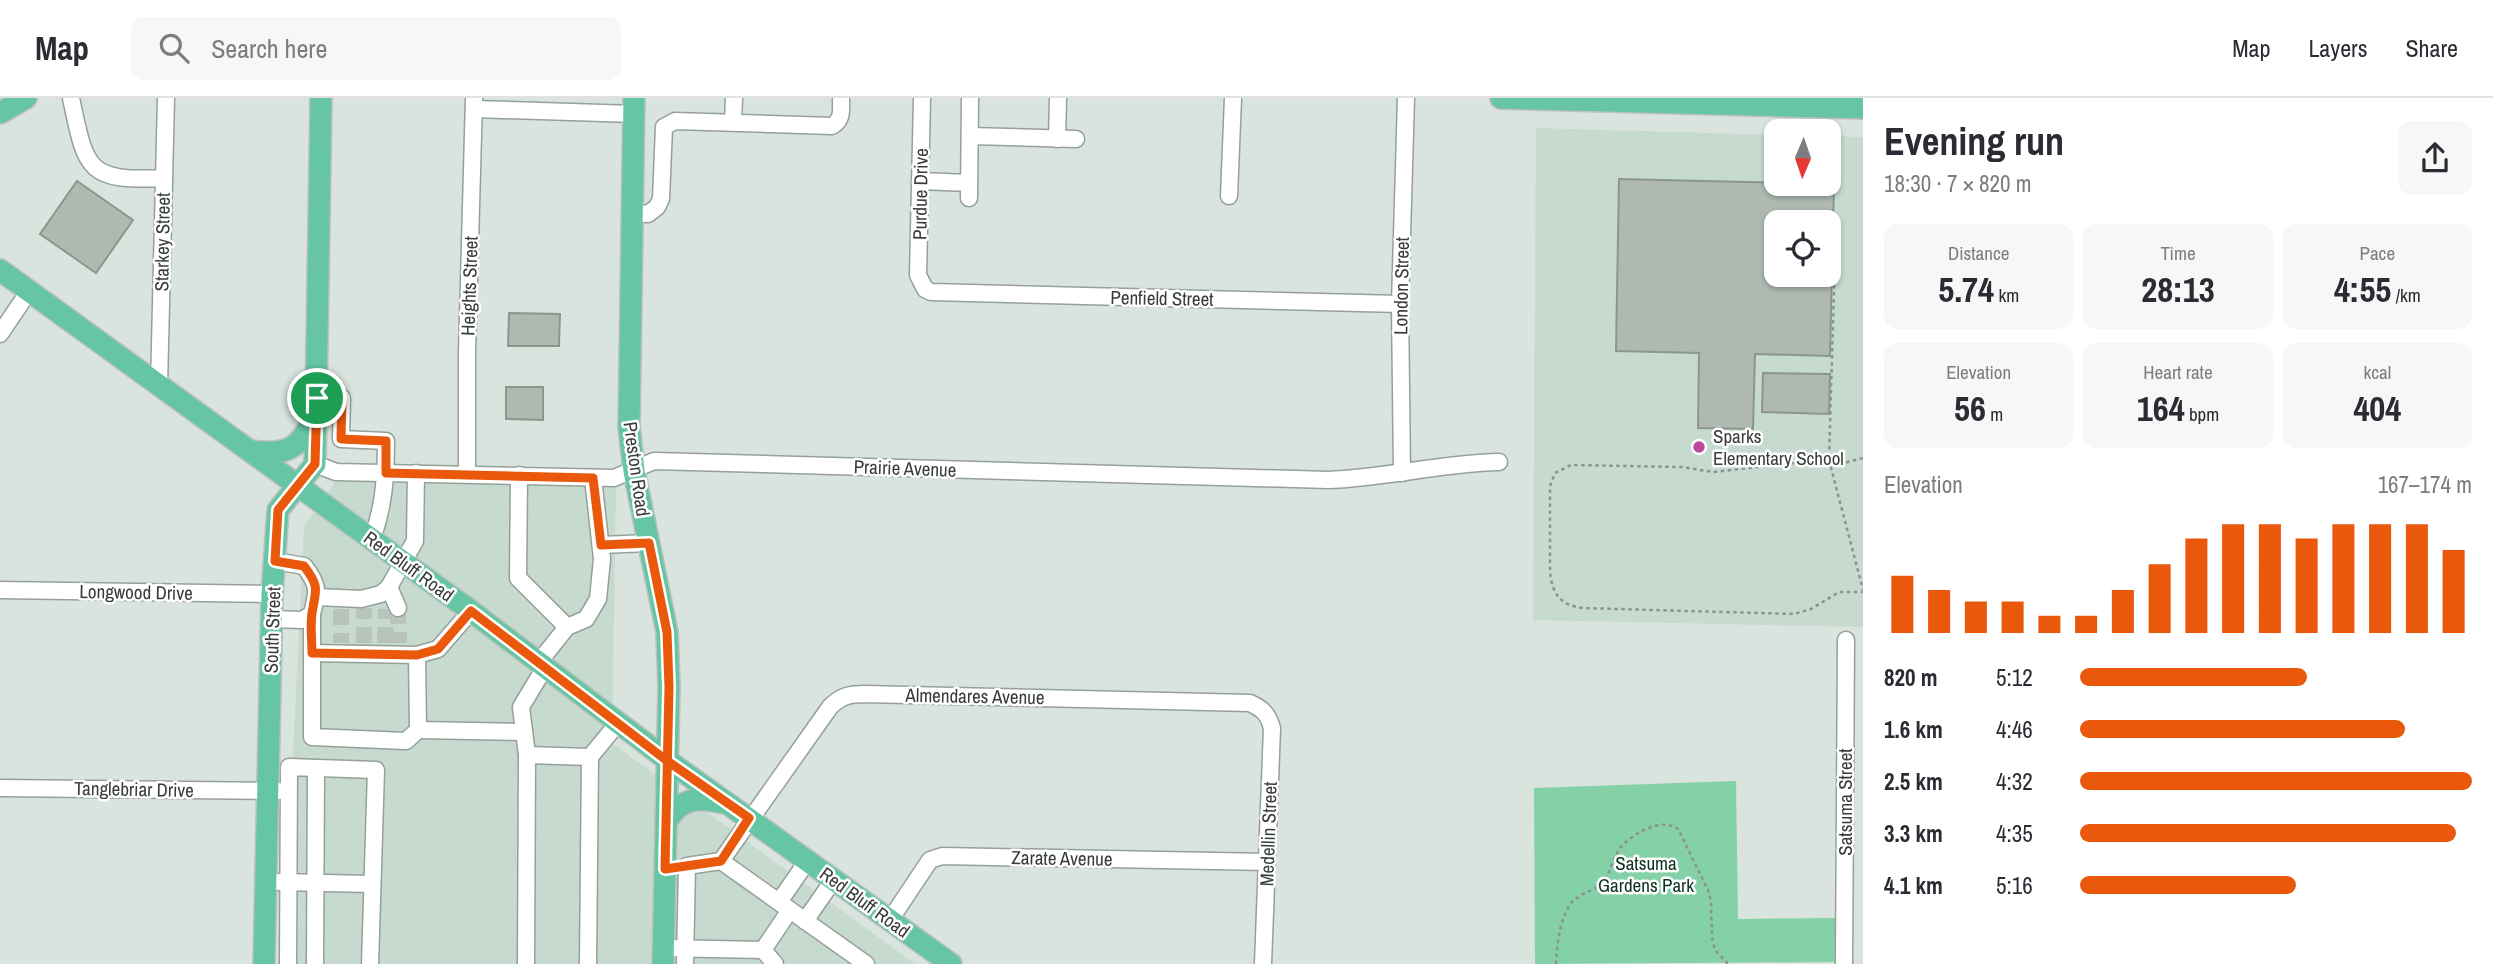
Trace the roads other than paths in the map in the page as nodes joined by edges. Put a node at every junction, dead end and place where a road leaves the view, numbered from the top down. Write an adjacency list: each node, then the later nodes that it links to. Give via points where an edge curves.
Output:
1 (26, 98): 20 (main road)
2 (71, 98): 25 (street, via 88,161 99,172 114,177)
3 (166, 98): 25 (street, Starkey Street)
4 (321, 98): 35 (main road)
5 (734, 98): 21 (street)
6 (841, 98): 21 (street, via 841,117 832,125)
7 (922, 98): 26 (street, Purdue Drive)
8 (971, 98): 22 (street)
9 (1058, 98): 23 (street)
10 (1233, 98): 27 (street)
11 (1406, 98): 32 (street, London Street)
12 (1501, 98): 13 (main road)
13 (1638, 100): 14 (main road)
14 (1810, 102): 19 (main road)
15 (474, 103): 16 (street); 44 (street, Heights Street)
16 (527, 104): 17 (street)
17 (586, 105): 18 (street)
18 (634, 106): 28 (main road, Preston Road)
19 (1863, 108)
20 (0, 113)
21 (733, 122): 28 (street, via 685,120 664,127 661,199 648,214)
22 (970, 136): 23 (street); 26 (street, via 969,191)
23 (1057, 138): 24 (street)
24 (1076, 139)
25 (164, 178): 34 (street, Starkey Street)
26 (920, 181): 30 (street, Purdue Drive, via 918,275)
27 (1229, 196)
28 (632, 213): 40 (main road, Preston Road, via 629,427)
29 (0, 270): 31 (main road, Red Bluff Road)
30 (925, 289): 32 (street, Penfield Street)
31 (29, 291): 33 (street); 34 (main road, Red Bluff Road)
32 (1400, 304): 43 (street, London Street)
33 (0, 334)
34 (159, 386): 37 (main road, Red Bluff Road)
35 (316, 412): 36 (street); 36 (street, via 342,398); 37 (main road, via 305,436 291,449); 39 (main road)
36 (341, 430): 41 (street, via 341,439 386,441)
37 (250, 451): 47 (main road, Red Bluff Road)
38 (1499, 462): 43 (street, Prairie Avenue)
39 (315, 464): 41 (street, Prairie Avenue, via 336,472); 47 (main road, South Street)
40 (634, 471): 43 (street, Prairie Avenue, via 654,461 1328,481); 46 (street, Prairie Avenue, via 614,478); 49 (main road, Preston Road)
41 (386, 473): 42 (street, Prairie Avenue); 48 (street, via 381,516)
42 (416, 473): 44 (street, Prairie Avenue); 52 (street, via 415,541)
43 (1402, 473)
44 (467, 474): 45 (street, Prairie Avenue)
45 (519, 475): 46 (street, Prairie Avenue); 61 (street, via 518,578)
46 (593, 478): 50 (street)
47 (298, 485): 48 (main road, Red Bluff Road); 51 (main road, South Street, via 278,510)
48 (372, 539): 52 (main road, Red Bluff Road)
49 (649, 543): 50 (street); 72 (main road, Preston Road, via 667,632)
50 (601, 545): 61 (street, via 598,599 586,619)
51 (275, 561): 55 (main road, South Street); 56 (street, via 304,566 315,580)
52 (404, 562): 53 (street); 58 (main road, Red Bluff Road)
53 (387, 589): 56 (street, via 364,603 341,604); 57 (street)
54 (0, 590): 55 (street, Longwood Drive)
55 (272, 594): 60 (main road, South Street)
56 (317, 597): 59 (street)
57 (392, 609)
58 (471, 611): 64 (street, via 438,649); 65 (main road, Red Bluff Road)
59 (312, 614): 60 (street, via 302,620); 63 (street)
60 (272, 619): 75 (main road, South Street)
61 (567, 627): 65 (street)
62 (1846, 640): 108 (street, Satsuma Street)
63 (312, 653): 64 (street, via 341,648 392,649); 68 (street, via 312,737 407,741)
64 (417, 655): 68 (street)
65 (542, 665): 67 (main road, Red Bluff Road); 69 (street, via 521,707)
66 (1262, 708): 78 (street, Almendares Avenue, via 1250,703 848,694 830,707); 82 (street, Medellin Street, via 1272,728)
67 (618, 723): 71 (street); 72 (main road, Red Bluff Road)
68 (418, 730): 69 (street)
69 (524, 732): 70 (street)
70 (527, 755): 71 (street); 103 (street)
71 (590, 757): 104 (street)
72 (666, 760): 77 (main road, Red Bluff Road); 79 (main road, Preston Road)
73 (316, 768): 76 (street, via 289,767); 87 (street); 89 (street, via 376,770)
74 (0, 788): 75 (street, Tanglebriar Drive)
75 (268, 791): 76 (street, Tanglebriar Drive); 86 (main road, South Street)
76 (289, 792): 88 (street)
77 (729, 804): 78 (main road, Red Bluff Road); 79 (main road, via 703,798 688,801 674,809)
78 (749, 818): 80 (main road, Red Bluff Road); 81 (street, Almendares Avenue)
79 (666, 822): 84 (main road, Preston Road)
80 (808, 860): 85 (main road, Red Bluff Road); 90 (street)
81 (721, 861): 83 (street); 90 (street)
82 (1267, 862): 92 (street, Zarate Avenue, via 942,856 930,860); 107 (street, Medellin Street)
83 (687, 866): 84 (street); 95 (street)
84 (665, 869): 94 (main road, Preston Road)
85 (834, 879): 91 (street); 92 (main road, Red Bluff Road)
86 (266, 881): 88 (street); 99 (main road, South Street)
87 (315, 882): 88 (street); 89 (street); 101 (street)
88 (288, 883): 100 (street)
89 (372, 884): 102 (street)
90 (785, 906): 91 (street); 93 (street)
91 (805, 920): 106 (street)
92 (890, 920): 98 (main road, Red Bluff Road)
93 (753, 955): 97 (street); 105 (street)
94 (663, 956): 95 (street)
95 (685, 956): 96 (street)
96 (704, 956): 97 (street)
97 (725, 957)
98 (947, 963)
99 (264, 964)
100 (288, 964)
101 (315, 964)
102 (370, 964)
103 (526, 964)
104 (588, 964)
105 (775, 964)
106 (866, 964)
107 (1263, 964)
108 (1844, 964)

